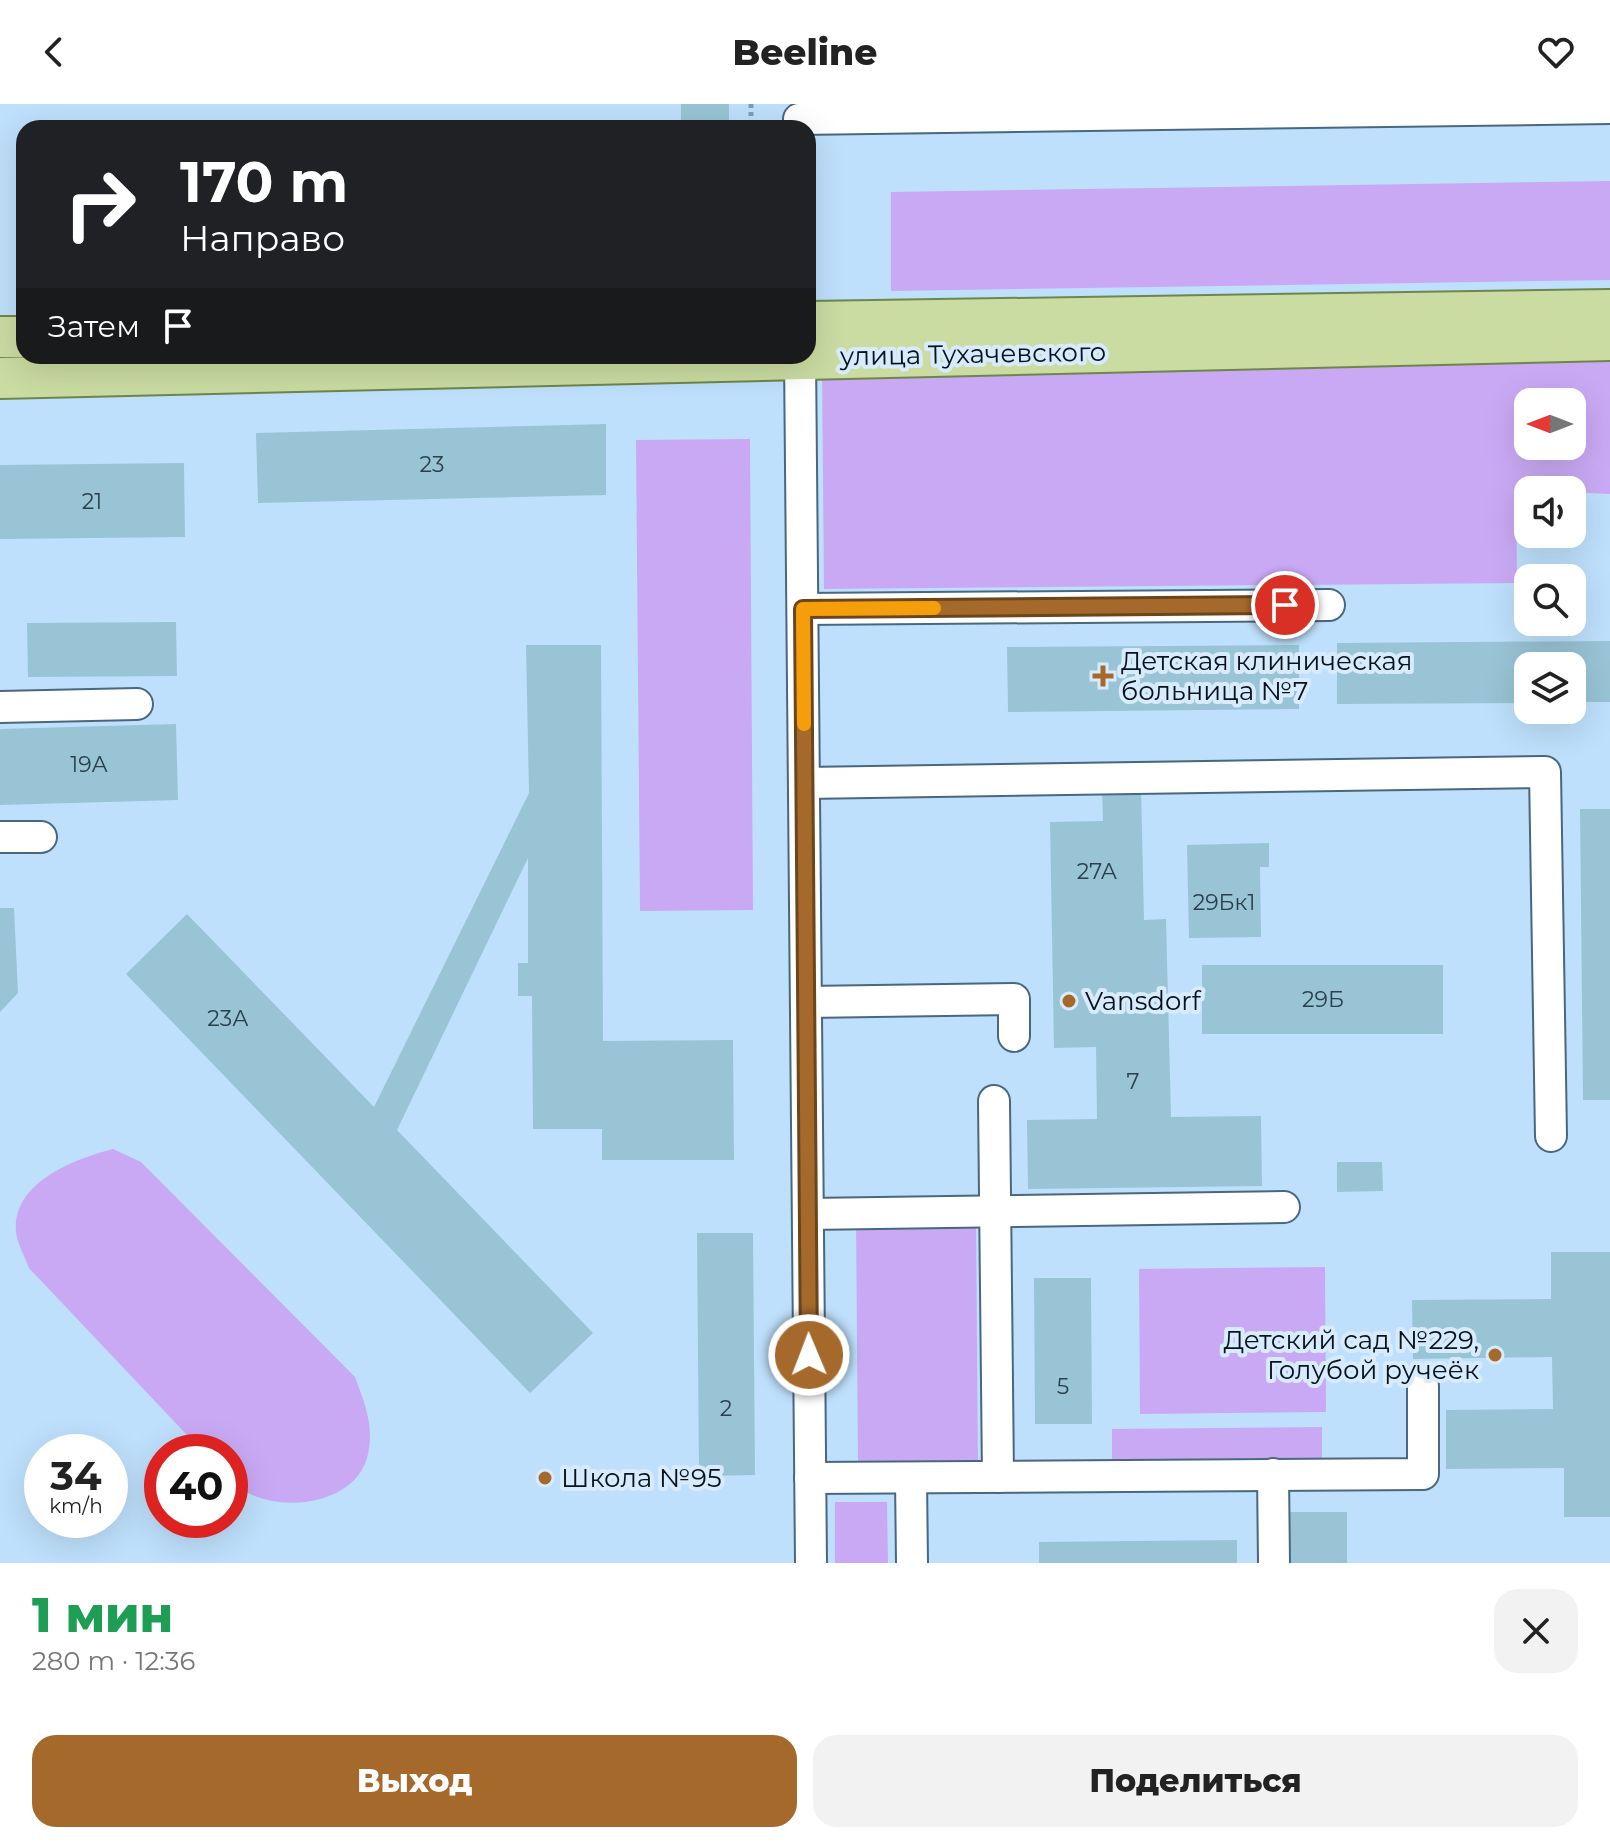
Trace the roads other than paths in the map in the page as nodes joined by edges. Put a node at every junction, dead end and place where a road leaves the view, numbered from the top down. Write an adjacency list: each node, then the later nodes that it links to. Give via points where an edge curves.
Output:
1 (1610, 108): 2 (street)
2 (799, 117)
3 (1610, 310): 5 (main road, улица Тухачевского)
4 (1610, 340): 6 (main road, улица Тухачевского)
5 (816, 345)
6 (816, 346)
7 (351, 364): 9 (main road, улица Тухачевского)
8 (803, 364): 11 (street)
9 (0, 378)
10 (1329, 605): 11 (street)
11 (803, 609): 14 (street)
12 (137, 704): 13 (street)
13 (0, 707)
14 (805, 783): 17 (street); 20 (street, via 1545,772)
15 (0, 837): 16 (street)
16 (41, 837)
17 (806, 1002): 18 (street, via 1014,999); 23 (street)
18 (1014, 1036)
19 (994, 1101): 22 (street)
20 (1551, 1136)
21 (1284, 1207): 22 (street)
22 (996, 1211): 23 (street); 26 (street)
23 (808, 1214): 27 (street)
24 (1423, 1386): 25 (street, via 1423,1474)
25 (1273, 1474): 26 (street); 31 (street)
26 (998, 1477): 28 (street)
27 (810, 1478): 28 (street); 29 (street)
28 (911, 1478): 30 (street)
29 (811, 1563)
30 (912, 1563)
31 (1274, 1563)

